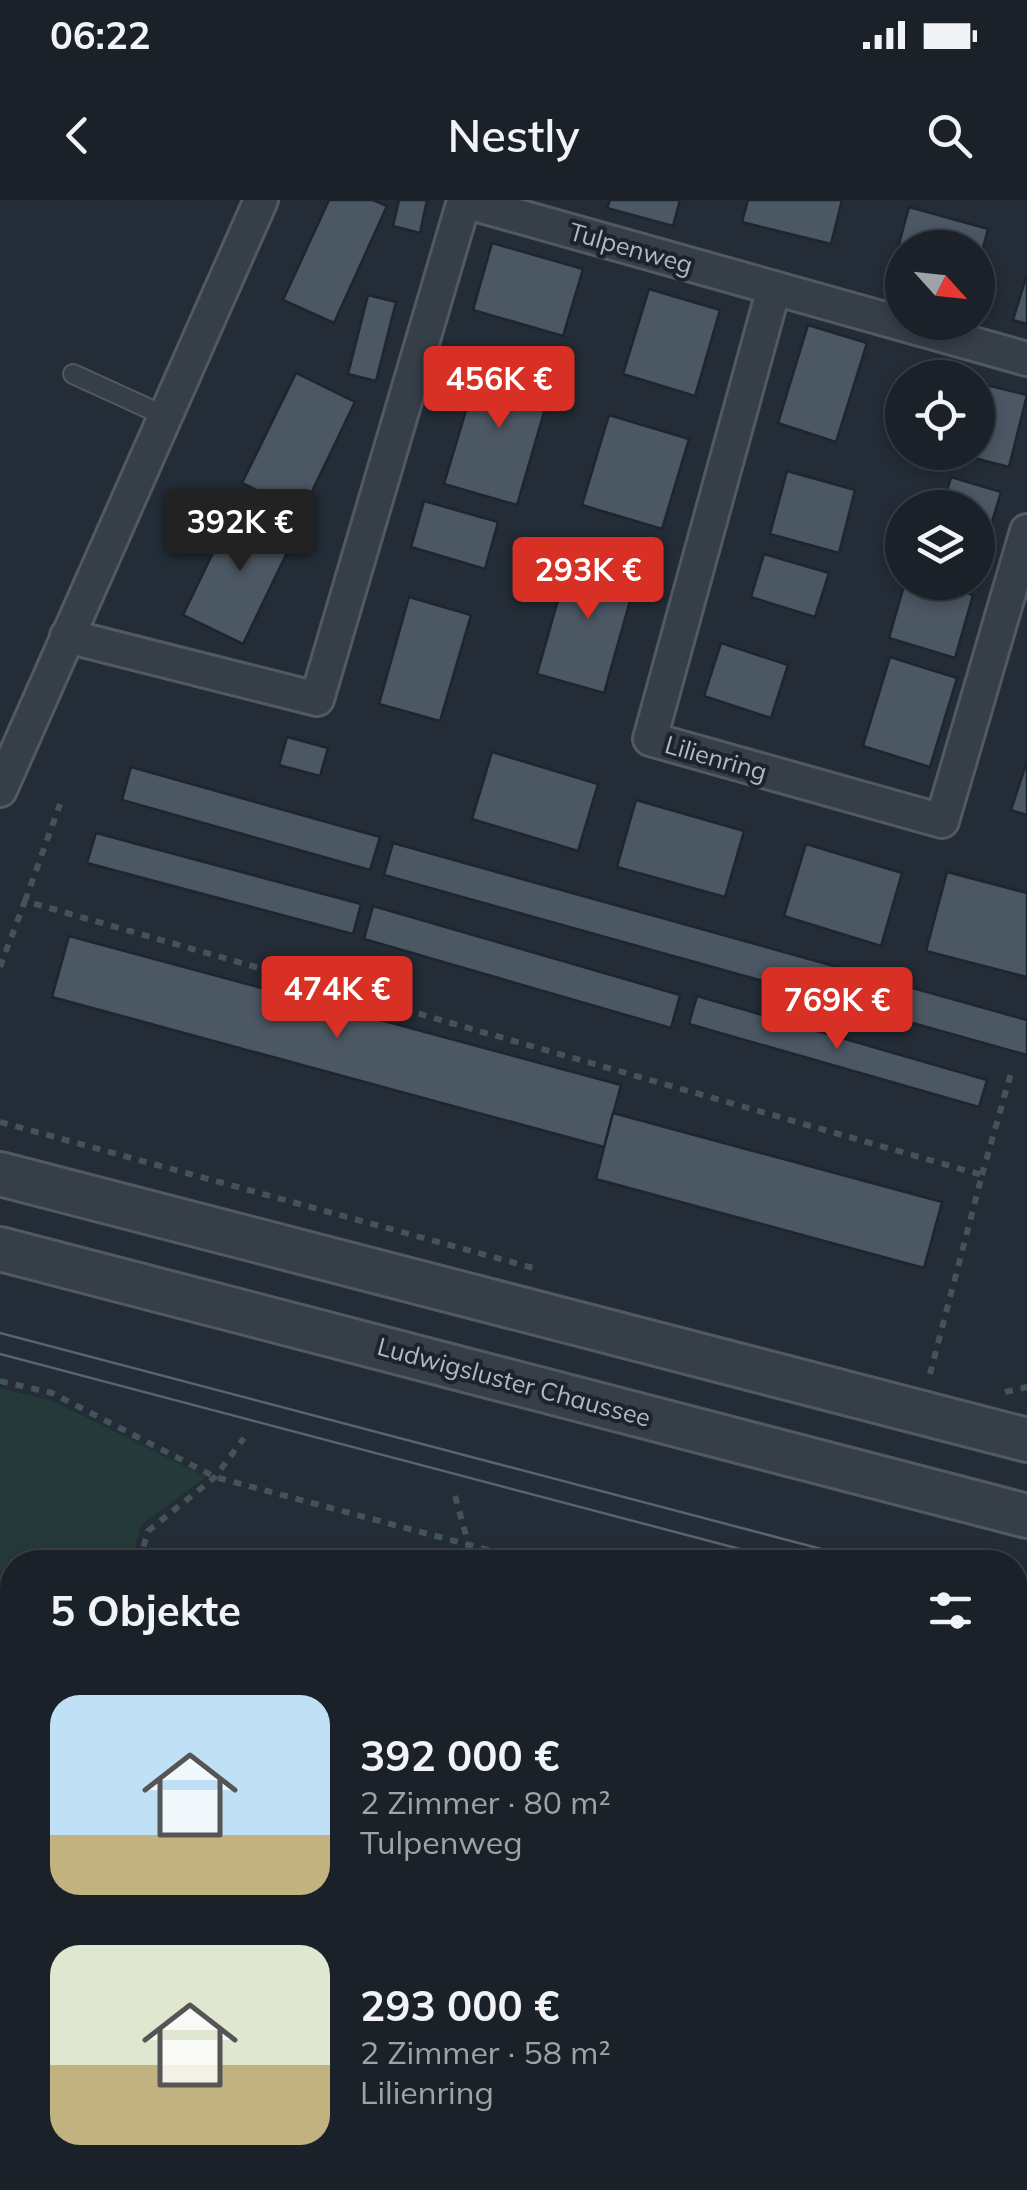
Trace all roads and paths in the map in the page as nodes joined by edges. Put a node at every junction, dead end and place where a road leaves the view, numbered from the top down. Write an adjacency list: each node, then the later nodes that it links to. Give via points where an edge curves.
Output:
1 (260, 200): 5 (street)
2 (774, 288): 3 (street, Tulpenweg); 6 (street, Lilienring, via 650,739 942,822); 7 (street, Tulpenweg, via 464,201 317,700)
3 (1027, 359)
4 (73, 374): 5 (lane)
5 (165, 416): 7 (street)
6 (1027, 531)
7 (68, 636): 8 (street)
8 (0, 790)
9 (60, 804): 10 (path)
10 (25, 901): 11 (path); 15 (path)
11 (0, 967)
12 (1012, 1073): 15 (path)
13 (0, 1122): 17 (path)
14 (0, 1174): 27 (street)
15 (982, 1175): 19 (path)
16 (0, 1250): 30 (street, Ludwigsluster Chaussee)
17 (555, 1274)
18 (911, 1369): 19 (path)
19 (930, 1374): 20 (path)
20 (949, 1378)
21 (0, 1381): 28 (path, via 52,1393)
22 (986, 1387): 24 (path)
23 (1027, 1387): 24 (path)
24 (1005, 1392): 25 (path)
25 (1027, 1397)
26 (244, 1438): 28 (path)
27 (1027, 1440)
28 (215, 1476): 31 (path); 32 (path, via 148,1531)
29 (455, 1496): 31 (path)
30 (1027, 1516)
31 (469, 1546): 33 (path); 34 (path)
32 (142, 1550)
33 (468, 1550)
34 (485, 1550)

